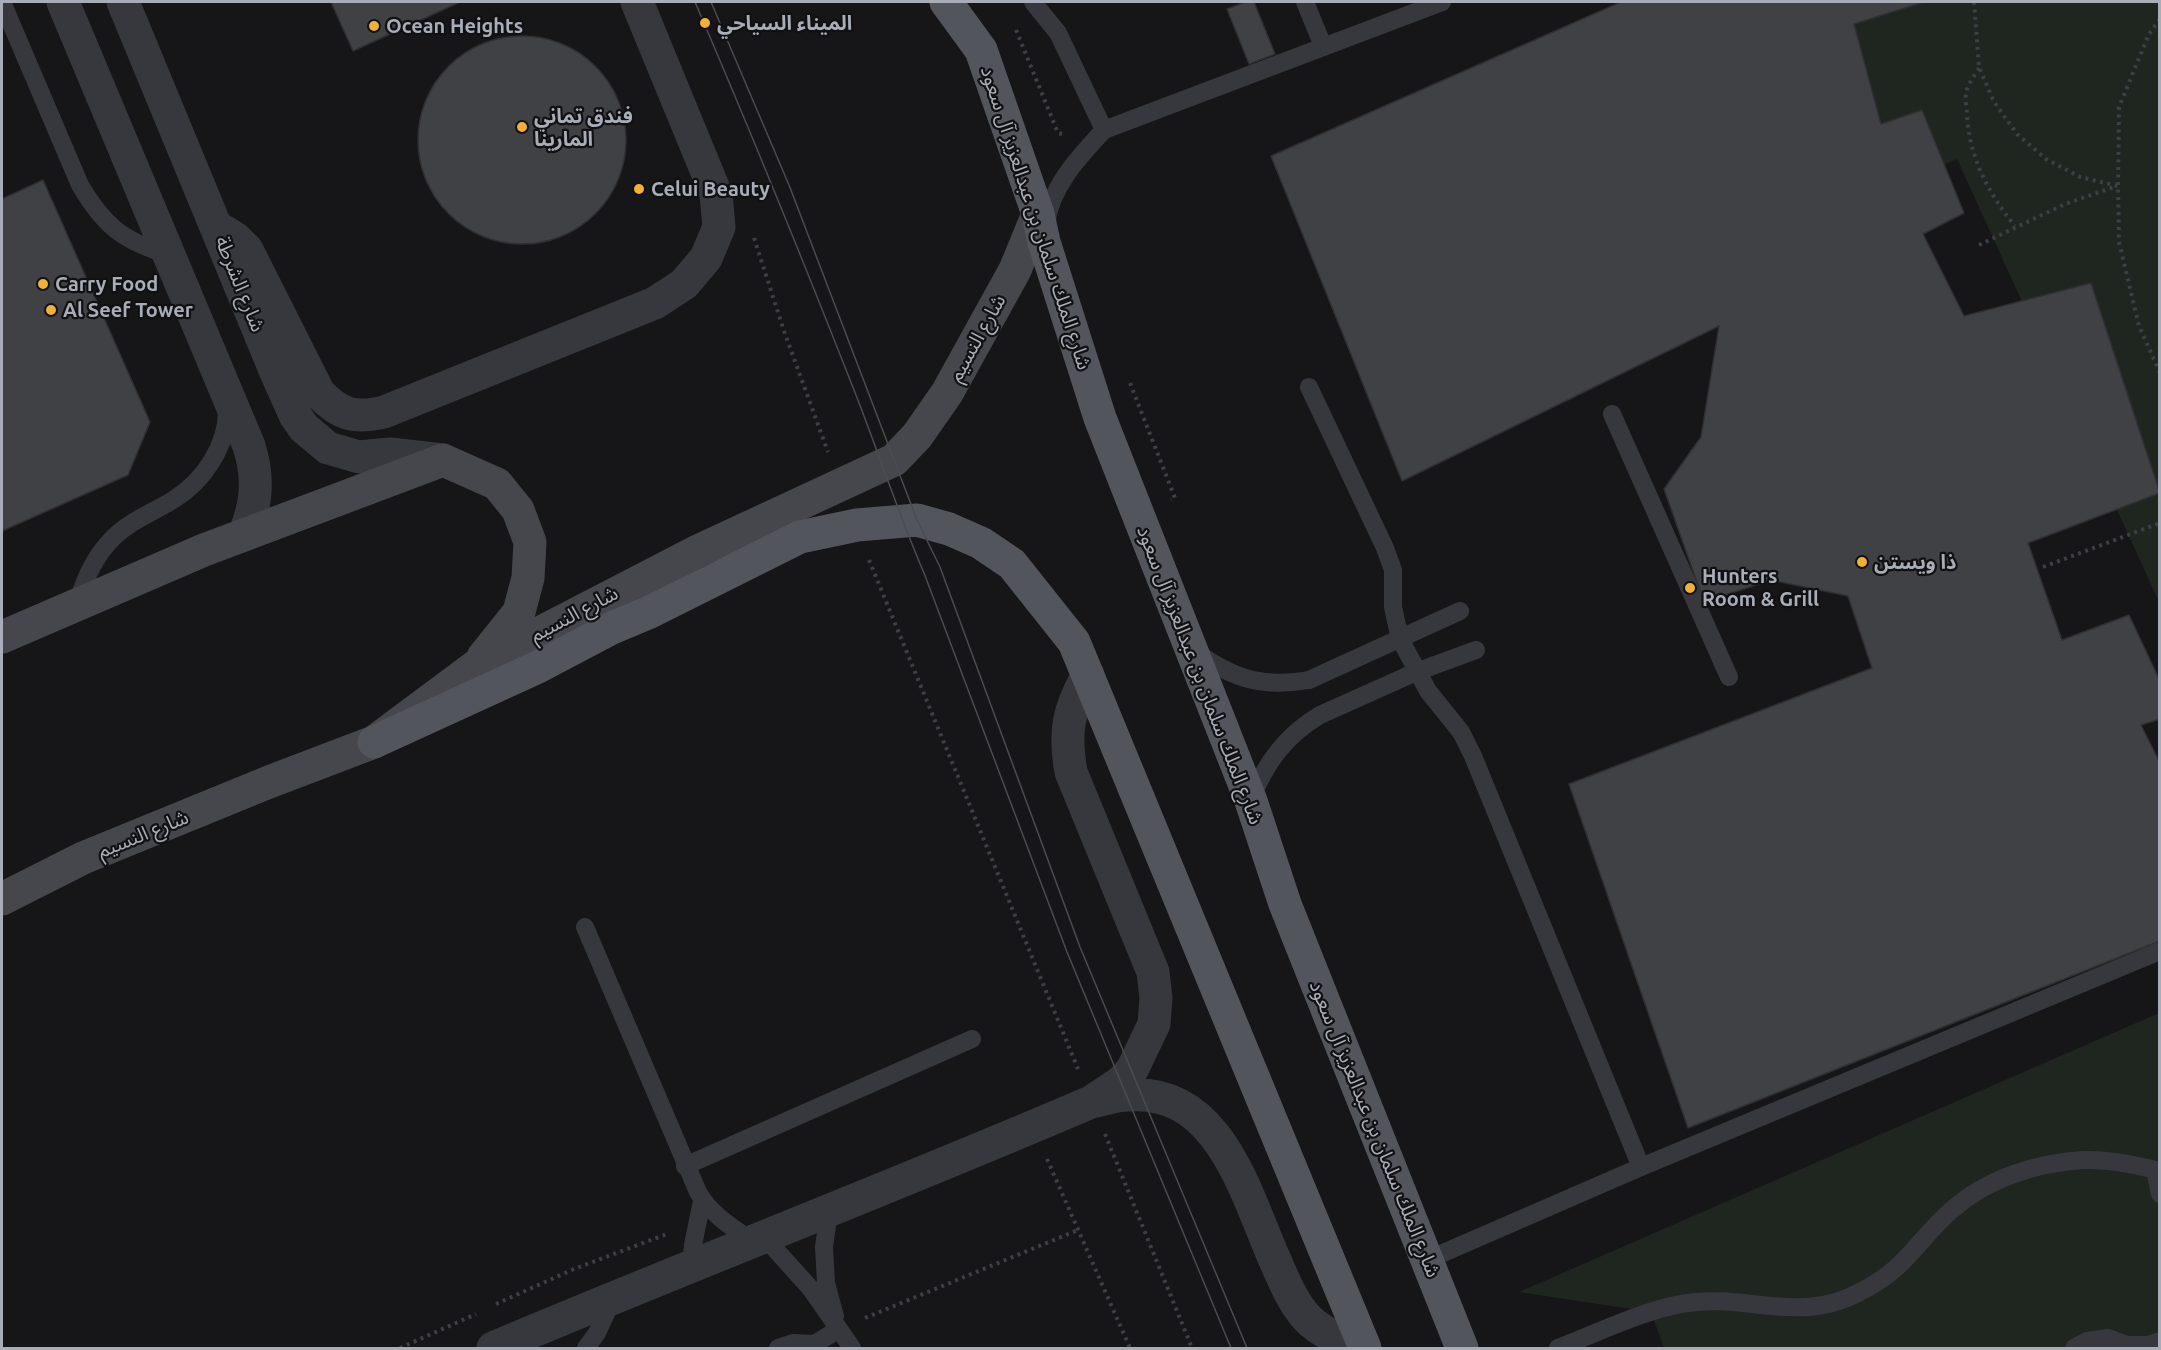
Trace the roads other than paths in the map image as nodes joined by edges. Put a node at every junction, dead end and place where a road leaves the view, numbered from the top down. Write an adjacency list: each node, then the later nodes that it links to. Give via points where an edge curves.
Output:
1 (2, 2): 13 (lane, via 92,205 126,237)
2 (63, 2): 13 (street)
3 (123, 2): 11 (street, شارع الشرطة)
4 (637, 2): 11 (street, via 716,194 719,227 699,267 684,284 656,303 384,412 348,414 331,406 319,393 247,250)
5 (946, 2): 12 (main road, شارع الملك سلمان بن عبدالعزيز آل سعود, via 981,50)
6 (1033, 2): 10 (lane, via 1058,33)
7 (1305, 2): 9 (lane)
8 (1442, 2): 9 (lane)
9 (1323, 46): 10 (lane)
10 (1104, 130): 12 (lane, via 1058,187)
11 (217, 227): 17 (street, شارع الشرطة, via 275,370 304,428 328,448 343,454)
12 (1041, 228): 23 (main road, شارع الملك سلمان بن عبدالعزيز آل سعود, via 1100,418); 25 (main road, شارع النسيم, via 933,414 894,460 698,551)
13 (170, 255): 15 (street)
14 (1309, 387): 22 (lane, via 1393,570 1393,607)
15 (226, 391): 18 (street, via 255,463 256,500); 19 (lane, via 224,434 205,472 183,493 114,536 91,568)
16 (1612, 414): 28 (lane)
17 (443, 460): 18 (main road); 25 (main road, via 497,484 518,510 530,542 528,578 519,612)
18 (243, 535): 19 (main road)
19 (77, 605): 21 (main road)
20 (1460, 611): 22 (lane)
21 (2, 637)
22 (1400, 639): 23 (lane, via 1309,680 1291,683 1252,681 1232,674); 26 (lane)
23 (1188, 646): 30 (main road, شارع الملك سلمان بن عبدالعزيز آل سعود)
24 (1476, 650): 26 (lane)
25 (476, 666): 29 (main road, شارع النسيم)
26 (1416, 672): 30 (lane, via 1306,723 1275,753); 37 (lane, via 1461,732 1473,756)
27 (1088, 675): 29 (main road, via 1074,642 1012,564 981,543 917,520 857,525 800,537 538,667); 35 (street, via 1068,722 1071,772 1153,972 1156,998 1154,1024 1132,1070); 53 (main road)
28 (1729, 677)
29 (374, 742): 31 (main road, شارع النسيم, via 83,858)
30 (1251, 801): 43 (main road, شارع الملك سلمان بن عبدالعزيز آل سعود, via 1285,904)
31 (2, 899)
32 (585, 927): 36 (lane)
33 (2160, 951): 37 (lane)
34 (972, 1039): 36 (lane)
35 (1092, 1102): 41 (street); 53 (street, via 1126,1095 1170,1101 1194,1114 1214,1132 1230,1156 1288,1289 1307,1317 1333,1338)
36 (685, 1166): 40 (lane)
37 (1641, 1167): 43 (lane)
38 (2157, 1171): 39 (lane); 55 (lane, via 2131,1164 2084,1160 2038,1166 1993,1182 1953,1208 1896,1268 1866,1289 1832,1303 1796,1308 1724,1301 1687,1303 1651,1312)
39 (2160, 1194)
40 (702, 1201): 42 (lane, via 717,1216); 44 (lane)
41 (830, 1212): 42 (street); 46 (lane, via 824,1247 826,1283)
42 (759, 1240): 44 (street); 46 (lane, via 811,1289)
43 (1427, 1260): 54 (main road, شارع الملك سلمان بن عبدالعزيز آل سعود)
44 (691, 1268): 45 (street)
45 (614, 1298): 49 (street); 50 (lane)
46 (839, 1329): 48 (lane); 52 (lane)
47 (2160, 1341): 56 (lane, via 2147,1346 2127,1345 2108,1338 2087,1341)
48 (811, 1346): 51 (lane, via 793,1343)
49 (493, 1348)
50 (586, 1348)
51 (778, 1348)
52 (852, 1348)
53 (1364, 1348)
54 (1462, 1348)
55 (1558, 1348)
56 (2074, 1348)

